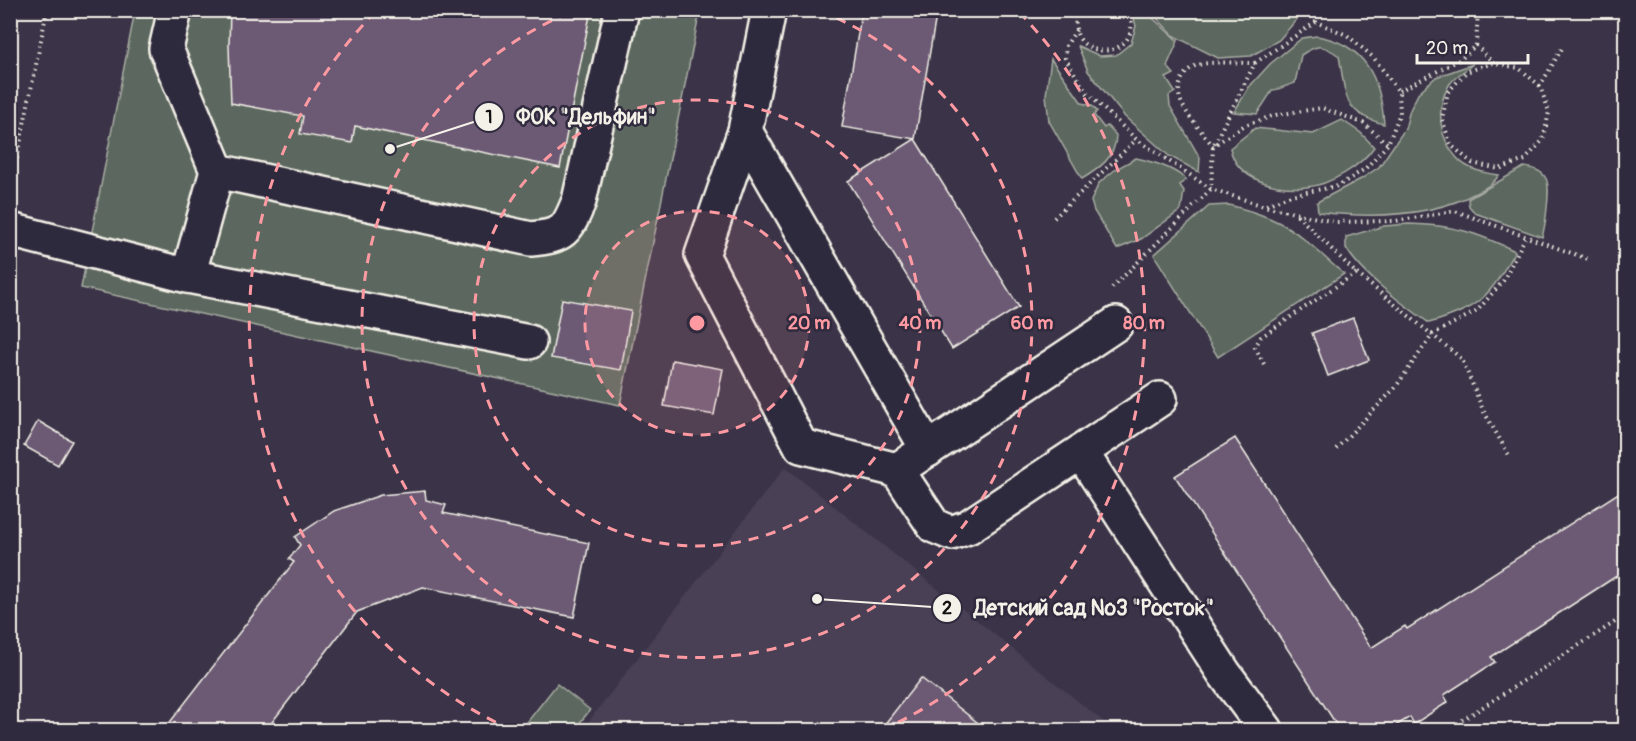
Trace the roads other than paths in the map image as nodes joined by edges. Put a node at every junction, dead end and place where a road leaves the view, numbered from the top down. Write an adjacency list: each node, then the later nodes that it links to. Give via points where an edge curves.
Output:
1 (175, 10): 5 (lane, via 166,50)
2 (622, 10): 5 (lane, via 579,201 569,226 552,237 531,239)
3 (769, 10): 4 (lane)
4 (745, 130): 11 (lane); 13 (lane, via 702,255 801,446)
5 (217, 171): 7 (lane)
6 (10, 230): 7 (lane)
7 (188, 276): 9 (lane)
8 (1116, 324): 11 (lane)
9 (529, 342)
10 (1160, 399): 12 (lane)
11 (928, 450): 13 (lane)
12 (1081, 452): 13 (lane, via 968,527 951,533 934,526); 14 (lane, via 1224,673)
13 (897, 470)
14 (1266, 730)

